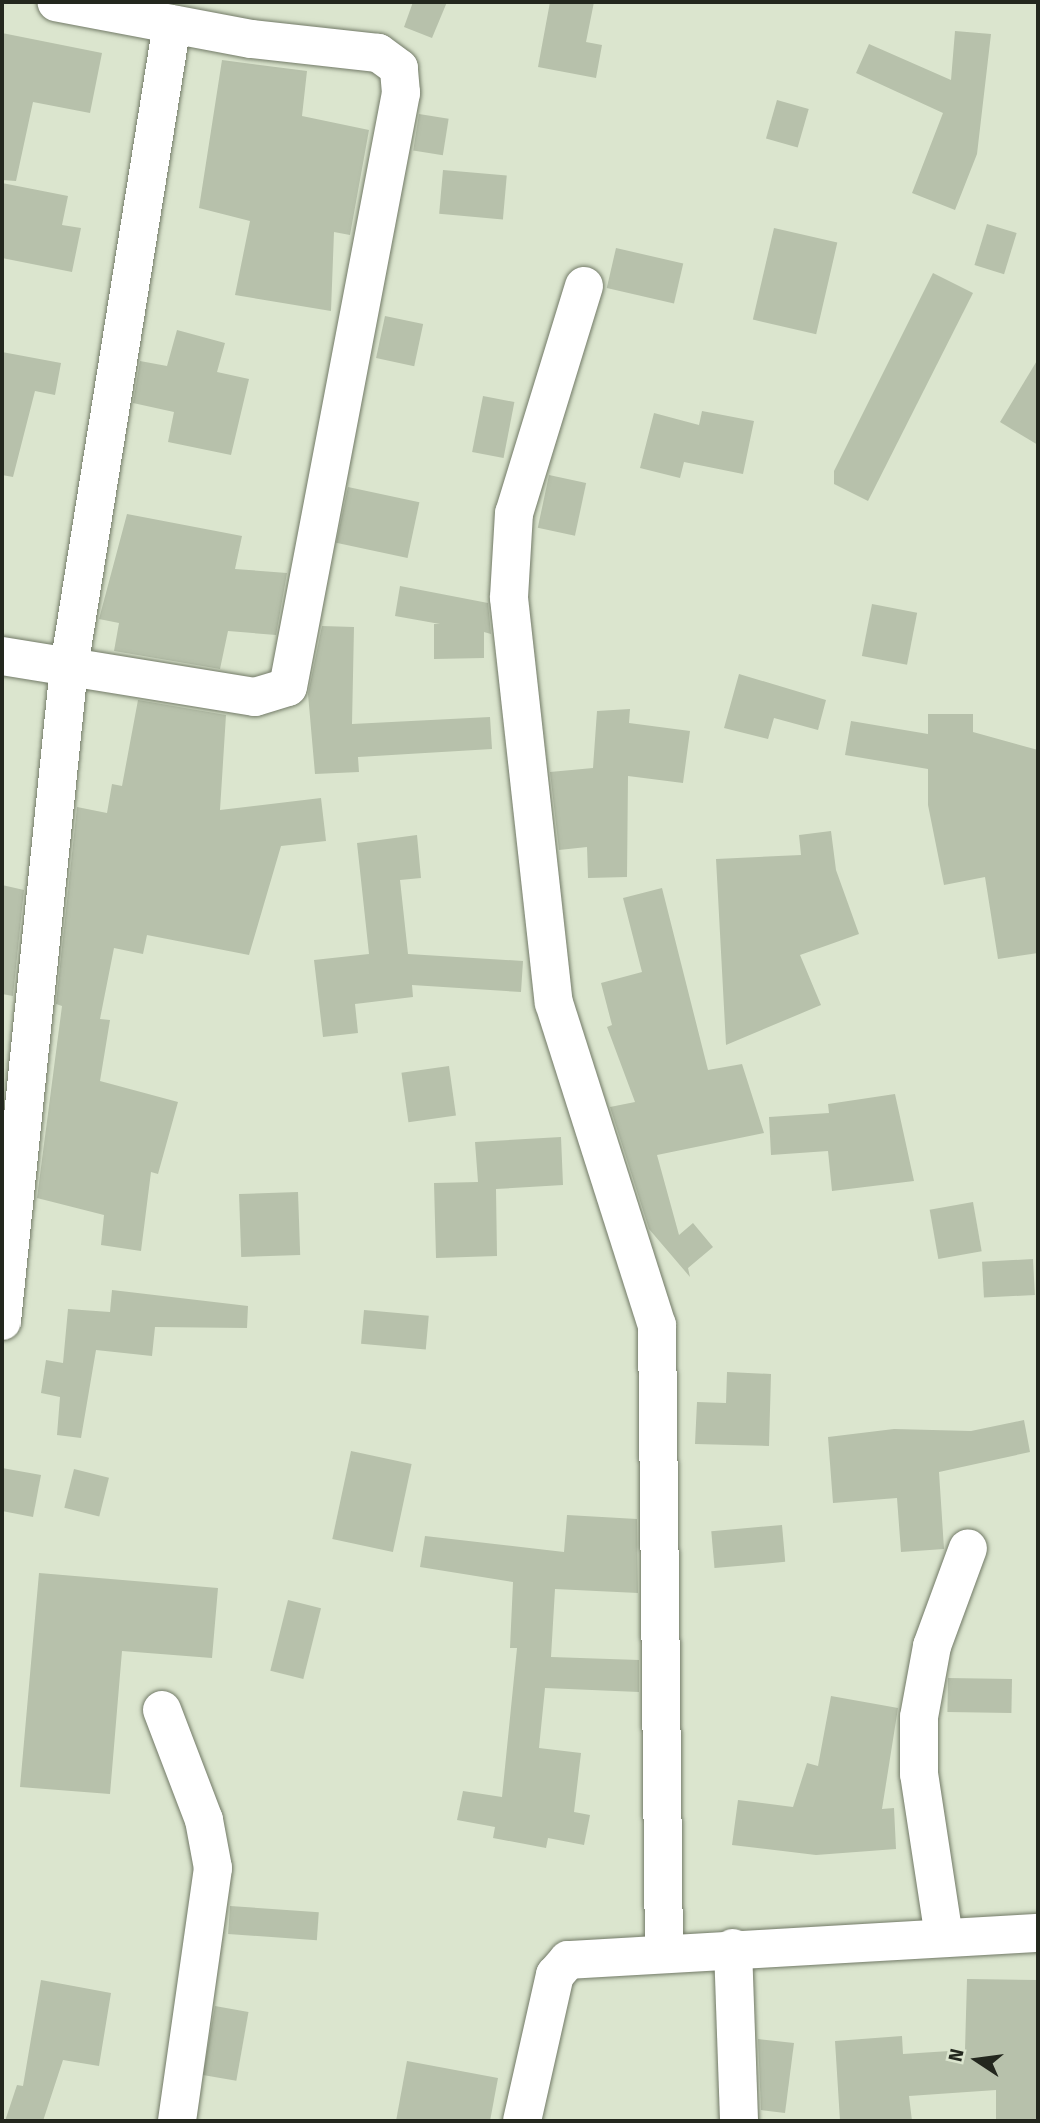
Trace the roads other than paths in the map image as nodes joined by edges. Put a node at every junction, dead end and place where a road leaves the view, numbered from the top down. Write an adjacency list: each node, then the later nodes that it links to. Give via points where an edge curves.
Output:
1 (56, 2): 2 (street)
2 (172, 24): 5 (street); 5 (street, via 378,53 398,68 401,93 288,687 255,697)
3 (584, 286): 12 (street, via 514,513 509,598 554,1003 657,1325)
4 (2, 656): 5 (street)
5 (69, 667): 6 (street)
6 (2, 1321)
7 (968, 1548): 10 (street, via 932,1646 919,1717 919,1774)
8 (162, 1710): 13 (street, via 204,1820 213,1868)
9 (1038, 1933): 10 (street)
10 (944, 1937): 11 (street)
11 (733, 1948): 12 (street); 15 (street)
12 (664, 1952): 14 (street, via 568,1960 555,1975)
13 (177, 2121)
14 (522, 2121)
15 (739, 2121)

